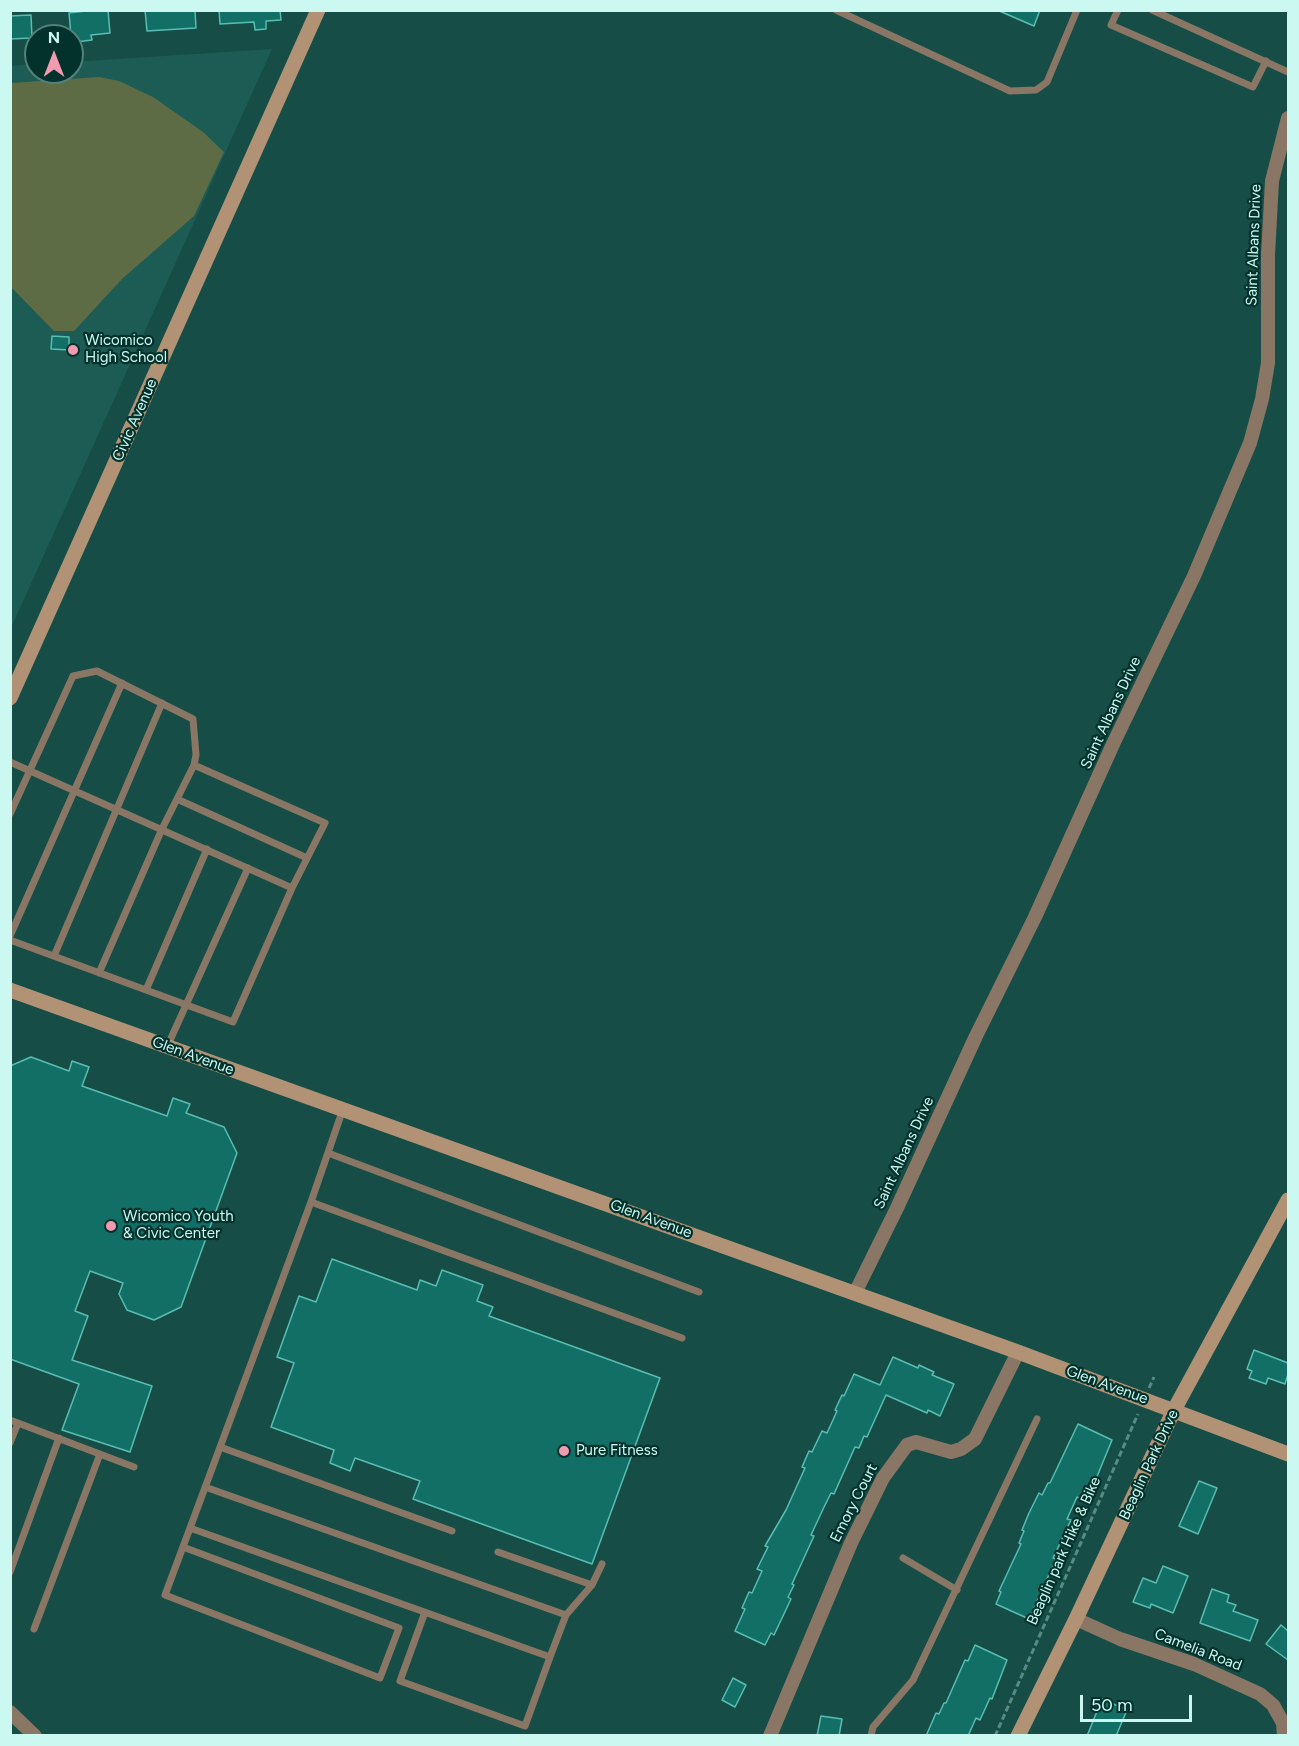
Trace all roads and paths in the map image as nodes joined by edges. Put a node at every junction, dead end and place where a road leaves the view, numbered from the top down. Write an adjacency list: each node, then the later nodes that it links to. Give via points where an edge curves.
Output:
1 (318, 10): 10 (street, Civic Avenue)
2 (836, 10): 3 (lane, via 1010,91 1036,90 1047,82)
3 (1077, 10)
4 (1118, 10): 6 (lane, via 1111,25 1252,87)
5 (1152, 10): 6 (lane)
6 (1266, 62): 7 (lane)
7 (1288, 72)
8 (1288, 118): 36 (street, Saint Albans Drive, via 1272,181 1268,363 1250,443 1194,576)
9 (122, 683): 11 (lane); 14 (lane, via 97,671 73,676); 15 (lane)
10 (10, 698)
11 (162, 703): 13 (lane, via 193,719); 17 (lane)
12 (10, 762): 14 (lane)
13 (194, 765): 16 (lane); 21 (lane, via 325,823)
14 (30, 770): 15 (lane); 18 (lane)
15 (75, 790): 17 (lane); 24 (lane)
16 (177, 799): 19 (lane); 21 (lane)
17 (116, 808): 19 (lane); 25 (lane)
18 (10, 814)
19 (162, 829): 20 (lane); 26 (lane)
20 (207, 849): 22 (lane); 28 (lane)
21 (307, 858): 23 (lane)
22 (248, 868): 23 (lane); 29 (lane)
23 (292, 888): 29 (lane, via 233,1022)
24 (10, 938): 25 (lane)
25 (54, 956): 26 (lane)
26 (99, 973): 28 (lane)
27 (10, 990): 30 (street, Glen Avenue)
28 (146, 990): 29 (lane)
29 (185, 1005): 30 (lane)
30 (167, 1047): 31 (street, Glen Avenue)
31 (342, 1109): 32 (lane); 36 (street, Glen Avenue)
32 (328, 1153): 34 (lane); 35 (lane)
33 (1288, 1200): 41 (street, Beaglin Park Drive)
34 (311, 1202): 37 (lane); 47 (lane)
35 (699, 1292)
36 (855, 1293): 38 (street, Glen Avenue)
37 (682, 1338)
38 (1018, 1352): 40 (street, Glen Avenue); 68 (street, Emory Court, via 975,1439 951,1452 916,1442 908,1445 883,1478 851,1542)
39 (1154, 1377): 40 (path, Beaglin park Hike & Bike)
40 (1145, 1399): 41 (street, Glen Avenue); 70 (path, Beaglin park Hike & Bike)
41 (1174, 1410): 49 (street, Glen Avenue); 63 (street, Beaglin Park Drive)
42 (1037, 1419): 60 (lane)
43 (10, 1420): 44 (lane)
44 (18, 1423): 45 (lane); 46 (lane)
45 (59, 1438): 48 (lane); 58 (lane)
46 (10, 1443)
47 (220, 1448): 51 (lane); 53 (lane)
48 (100, 1454): 50 (lane); 64 (lane)
49 (1288, 1454)
50 (134, 1467)
51 (205, 1488): 52 (lane); 62 (lane)
52 (190, 1528): 54 (lane); 61 (lane)
53 (452, 1530)
54 (183, 1547): 54 (lane, via 165,1595 380,1678 399,1628)
55 (498, 1552): 59 (lane)
56 (903, 1558): 60 (lane)
57 (602, 1564): 59 (lane)
58 (10, 1572)
59 (592, 1585): 62 (lane)
60 (957, 1590): 69 (lane, via 913,1680 873,1727)
61 (425, 1612): 65 (lane); 65 (lane, via 400,1681 525,1726)
62 (566, 1615): 65 (lane)
63 (1076, 1619): 71 (street, Beaglin Park Drive); 72 (street, Camelia Road, via 1260,1694 1273,1705)
64 (34, 1629)
65 (550, 1657)
66 (10, 1712): 67 (street)
67 (35, 1736)
68 (770, 1736)
69 (871, 1736)
70 (995, 1736)
71 (1018, 1736)
72 (1284, 1736)

